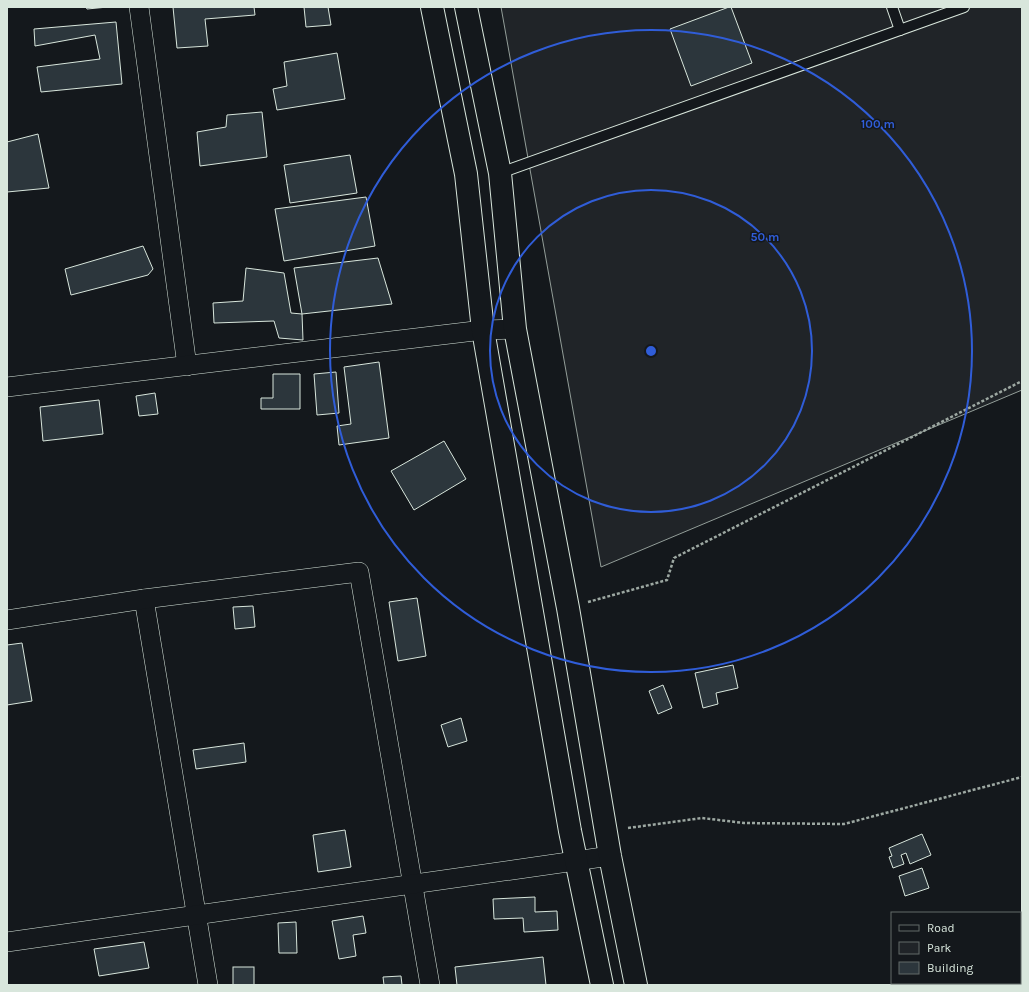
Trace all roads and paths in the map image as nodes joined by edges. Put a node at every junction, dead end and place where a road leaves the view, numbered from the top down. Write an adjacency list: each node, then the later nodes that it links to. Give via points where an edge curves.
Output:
1 (139, 7): 10 (street)
2 (432, 7): 9 (main road, via 466,174)
3 (466, 7): 7 (main road)
4 (892, 7): 6 (lane)
5 (964, 7): 6 (lane)
6 (900, 30): 7 (lane)
7 (500, 173): 8 (main road)
8 (515, 328): 9 (street); 14 (main road)
9 (482, 330): 10 (street); 19 (main road)
10 (187, 366): 12 (street)
11 (1022, 381): 14 (path, via 674,558 667,580)
12 (7, 387)
13 (144, 599): 15 (street); 20 (street, via 359,572); 21 (street)
14 (568, 608): 17 (main road)
15 (7, 620)
16 (1022, 777): 17 (path, via 844,824 775,824 702,818)
17 (607, 830): 18 (main road)
18 (610, 856): 19 (street); 26 (main road)
19 (577, 861): 20 (street); 25 (main road)
20 (412, 884): 21 (street); 24 (street)
21 (196, 914): 22 (street); 23 (street)
22 (7, 942)
23 (208, 985)
24 (430, 985)
25 (602, 985)
26 (636, 985)

